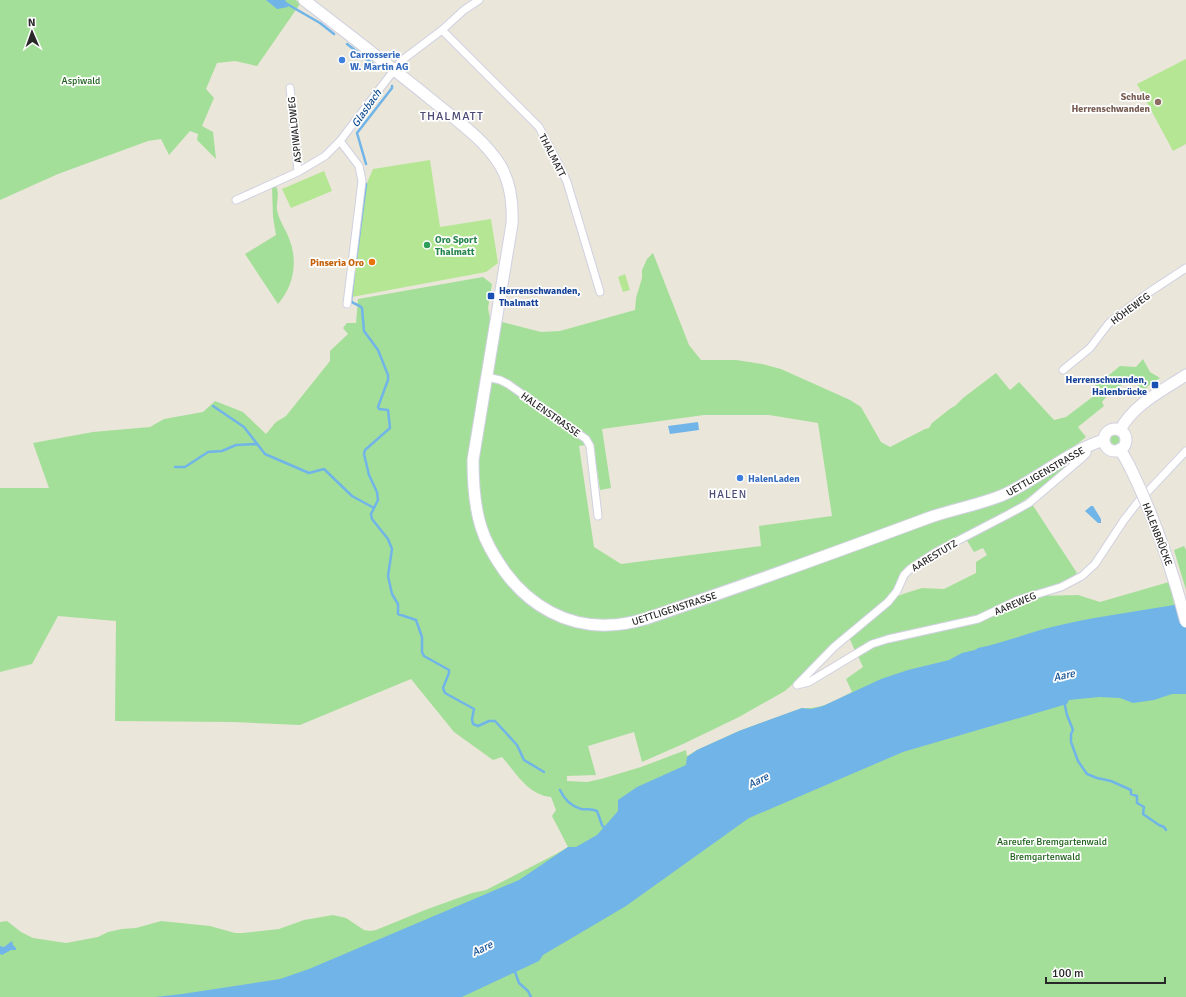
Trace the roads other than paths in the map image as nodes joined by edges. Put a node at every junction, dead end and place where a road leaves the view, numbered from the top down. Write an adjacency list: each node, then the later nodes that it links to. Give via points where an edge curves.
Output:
1 (304, 0): 4 (main road, UETTLIGENSTRASSE)
2 (479, 0): 3 (street)
3 (442, 30): 4 (street, via 401,61); 10 (street, THALMATT, via 539,127 567,182)
4 (395, 70): 6 (street); 14 (main road, UETTLIGENSTRASSE, via 483,144 501,166 508,181 512,198 512,224)
5 (290, 88): 7 (street, ASPIWALDWEG)
6 (340, 141): 7 (street, via 325,156); 11 (street, via 359,166 362,181)
7 (298, 172): 8 (street)
8 (236, 200)
9 (1186, 268): 12 (street, HÖHEWEG, via 1109,323 1090,348)
10 (600, 292)
11 (347, 304)
12 (1063, 370)
13 (1186, 375): 15 (main road, via 1137,408)
14 (487, 377): 17 (main road, UETTLIGENSTRASSE, via 473,460 475,504 484,534 499,563 528,598 559,616 593,625 625,624 645,618 813,561 943,512 996,497 1017,488); 20 (street, HALENSTRASSE, via 508,384 586,439 590,446)
15 (1120, 430): 16 (main road, via 1109,431); 18 (main road, via 1126,438 1124,446)
16 (1104, 440): 17 (main road, UETTLIGENSTRASSE); 18 (main road, via 1110,449)
17 (1086, 447): 22 (street, AARESTUTZ, via 1087,453 1083,457 1029,502 936,552 910,570 904,575 897,591 888,602 842,640)
18 (1120, 449): 21 (main road, HALENBRÜCKE, bridge, via 1152,515)
19 (1186, 451): 22 (street, AAREWEG, via 1138,502 1095,564 1082,576 1061,587 1018,600 978,619 872,644 809,682)
20 (598, 516)
21 (1186, 622)
22 (797, 685)

